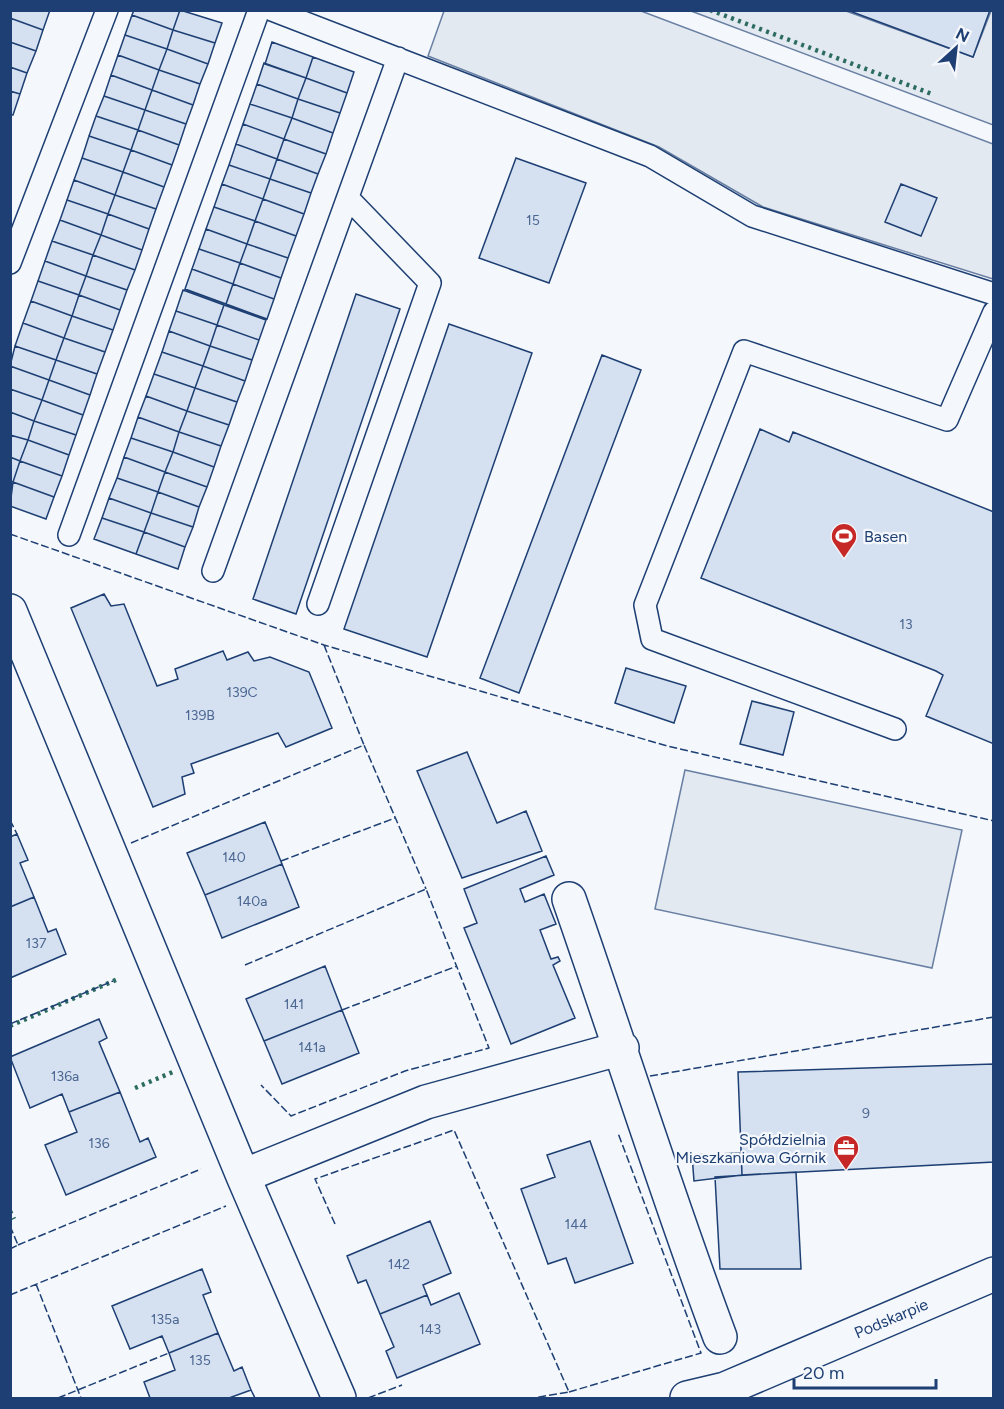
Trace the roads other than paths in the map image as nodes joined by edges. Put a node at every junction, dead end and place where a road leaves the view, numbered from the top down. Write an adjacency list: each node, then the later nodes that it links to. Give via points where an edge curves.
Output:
1 (107, 10): 6 (lane)
2 (260, 10): 9 (lane)
3 (272, 10): 4 (lane)
4 (398, 58): 5 (lane); 7 (lane, via 650,156 752,216)
5 (348, 198): 10 (lane); 11 (lane, via 430,283)
6 (10, 263)
7 (993, 294)
8 (993, 312): 13 (lane, via 947,420 744,351 645,605 652,639)
9 (69, 536)
10 (213, 571)
11 (318, 604)
12 (10, 611): 16 (street)
13 (895, 729)
14 (569, 899): 15 (street)
15 (622, 1048): 16 (street, via 426,1102); 18 (street)
16 (243, 1176): 20 (street)
17 (993, 1274): 19 (street, Podskarpie)
18 (720, 1337)
19 (725, 1394): 21 (street, Podskarpie)
20 (339, 1398)
21 (687, 1398)

